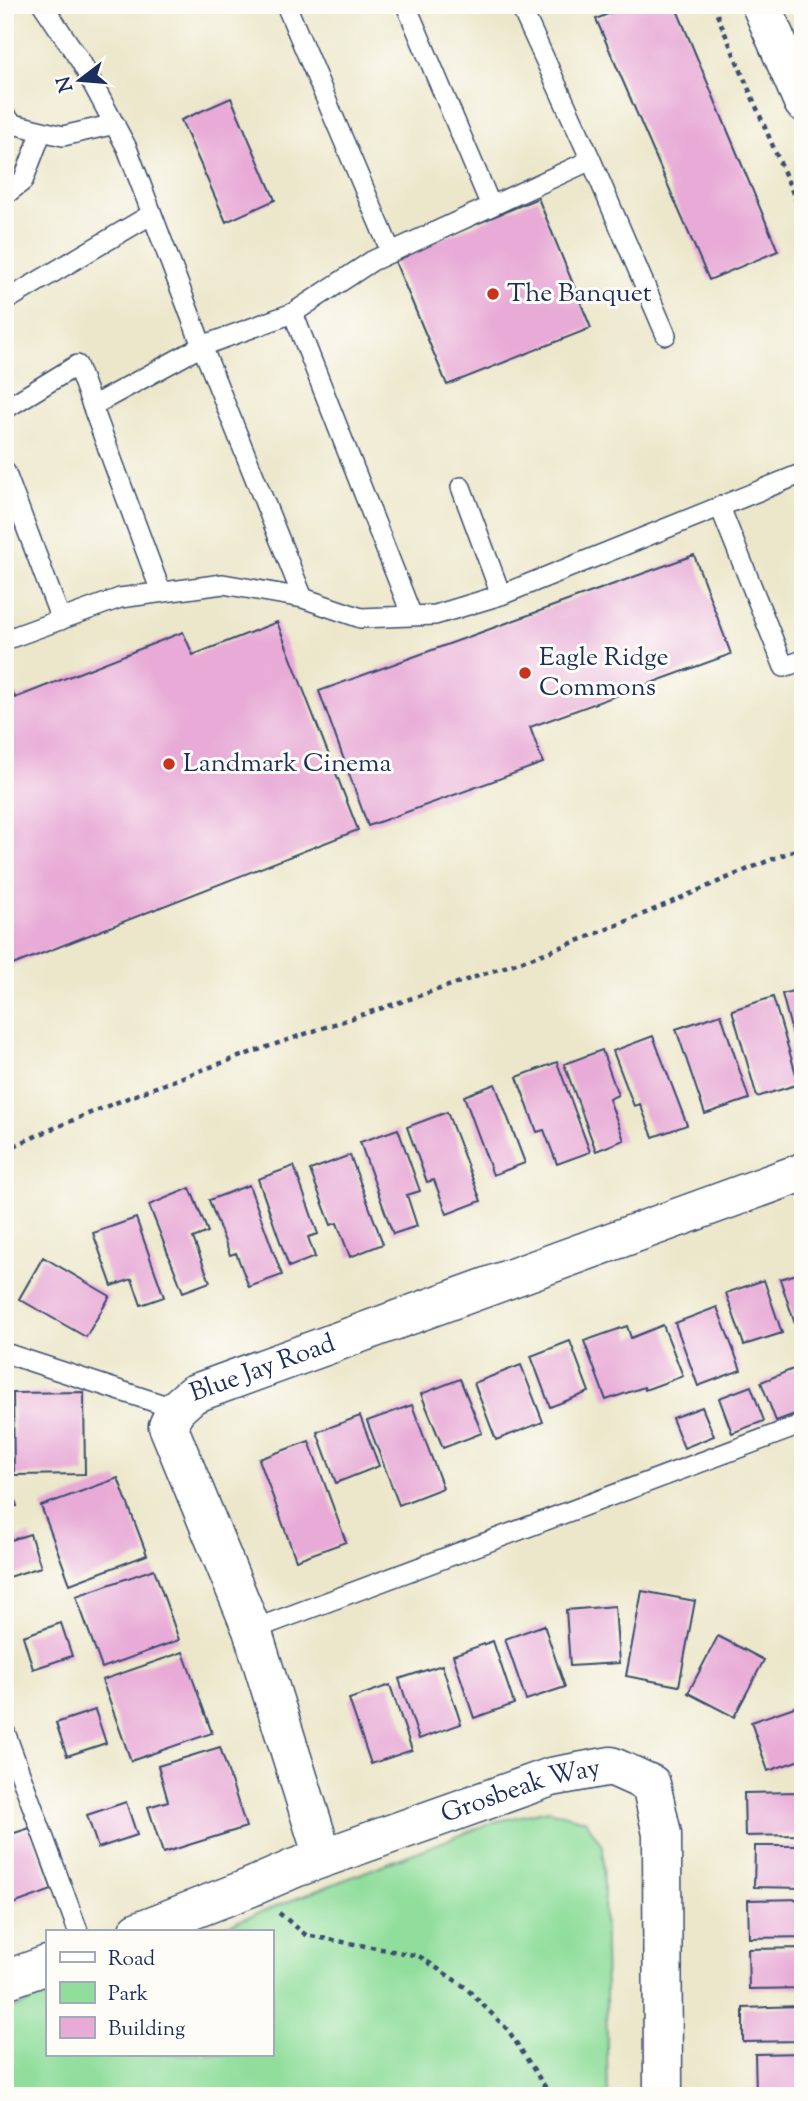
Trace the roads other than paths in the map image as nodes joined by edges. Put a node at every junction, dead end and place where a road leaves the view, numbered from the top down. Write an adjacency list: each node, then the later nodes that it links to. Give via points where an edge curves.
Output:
1 (43, 5): 8 (lane)
2 (286, 5): 14 (lane)
3 (406, 5): 12 (lane)
4 (520, 5): 10 (lane)
5 (761, 5): 6 (street)
6 (803, 102)
7 (5, 115): 9 (lane, via 13,124)
8 (115, 124): 9 (lane, via 63,136); 13 (lane)
9 (42, 131): 11 (lane, via 23,181)
10 (591, 160): 12 (lane); 17 (lane)
11 (5, 195)
12 (491, 206): 14 (lane)
13 (152, 214): 15 (lane); 18 (lane)
14 (391, 252): 16 (lane)
15 (5, 301)
16 (293, 313): 18 (lane); 28 (lane)
17 (666, 335)
18 (202, 346): 19 (lane); 27 (lane)
19 (92, 406): 20 (lane, via 77,365); 25 (lane)
20 (5, 409)
21 (5, 471): 29 (lane)
22 (803, 473): 24 (lane)
23 (461, 487): 26 (lane)
24 (720, 507): 26 (lane); 31 (lane, via 784,667)
25 (161, 592): 27 (lane, via 223,583); 29 (lane, via 120,598)
26 (501, 595): 28 (lane, via 435,615)
27 (303, 597): 28 (lane, via 361,618)
28 (412, 616)
29 (61, 620): 30 (lane)
30 (5, 640)
31 (803, 660)
32 (803, 1171): 34 (street, Blue Jay Road, via 193,1394)
33 (5, 1353): 34 (lane)
34 (176, 1409): 36 (street, Blue Jay Road, via 168,1426)
35 (803, 1424): 36 (lane)
36 (252, 1630): 38 (street, Blue Jay Road)
37 (5, 1732): 39 (lane)
38 (323, 1857): 40 (street, Grosbeak Way); 43 (street, Grosbeak Way, via 551,1777 611,1766 651,1784 662,1834)
39 (78, 1930)
40 (141, 1930)
41 (46, 1965): 42 (street)
42 (5, 1980)
43 (663, 2096)

